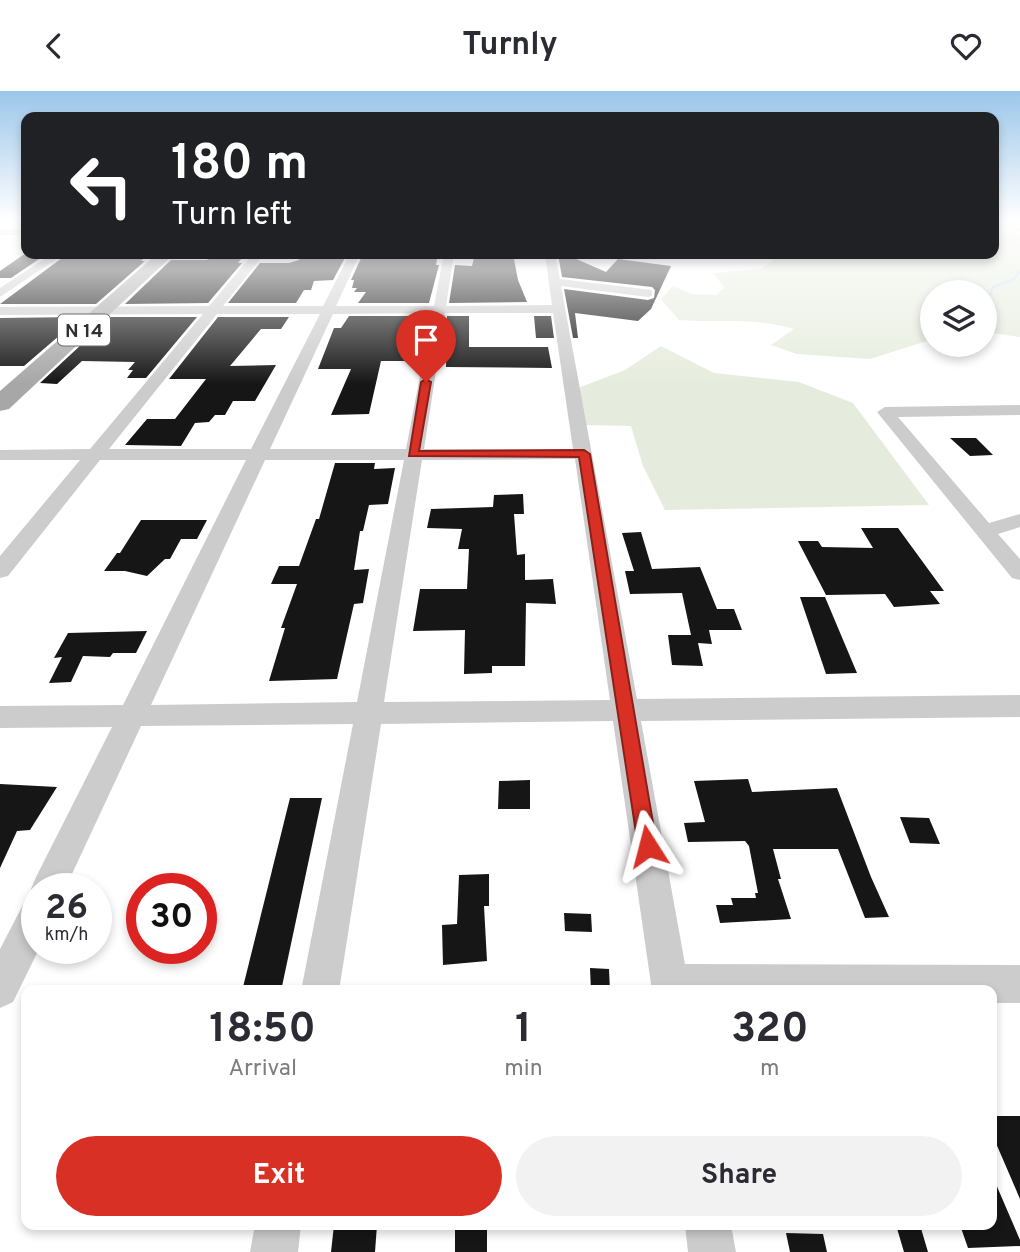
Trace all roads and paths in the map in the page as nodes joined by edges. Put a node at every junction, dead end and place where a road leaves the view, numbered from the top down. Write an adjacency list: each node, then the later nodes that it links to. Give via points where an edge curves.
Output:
1 (27, 275): 9 (street)
2 (134, 275): 11 (main road, N 14)
3 (141, 275): 11 (main road, N 14)
4 (242, 275): 16 (street)
5 (345, 275): 12 (street)
6 (445, 275): 13 (street)
7 (554, 275): 8 (street)
8 (555, 282): 10 (street); 14 (street)
9 (0, 293)
10 (648, 293)
11 (100, 310): 15 (street); 16 (street); 17 (main road, N 14); 18 (main road, N 14)
12 (328, 310): 13 (street); 16 (street); 20 (street)
13 (439, 310): 14 (street); 21 (street)
14 (559, 310): 22 (street)
15 (0, 311)
16 (213, 311): 24 (street)
17 (0, 389)
18 (0, 404)
19 (1020, 409): 26 (street, via 885,412)
20 (258, 454): 21 (street); 24 (street); 32 (street)
21 (413, 454): 22 (street); 31 (street)
22 (584, 454): 30 (street)
23 (0, 455): 24 (street)
24 (95, 455): 27 (street)
25 (1020, 520): 26 (street)
26 (985, 531): 28 (street)
27 (0, 571)
28 (1020, 573)
29 (1020, 706): 30 (street)
30 (626, 710): 31 (street); 38 (street)
31 (368, 713): 32 (street); 37 (street)
32 (132, 716): 33 (street); 34 (street)
33 (0, 717)
34 (56, 873)
35 (21, 946): 40 (street)
36 (1020, 984): 39 (street)
37 (321, 985)
38 (670, 985)
39 (845, 985)
40 (0, 989)
41 (277, 1230): 43 (street)
42 (709, 1230): 44 (street)
43 (274, 1252)
44 (712, 1252)

